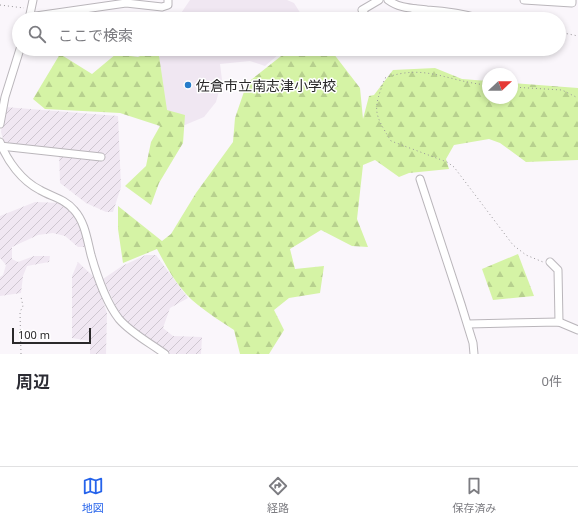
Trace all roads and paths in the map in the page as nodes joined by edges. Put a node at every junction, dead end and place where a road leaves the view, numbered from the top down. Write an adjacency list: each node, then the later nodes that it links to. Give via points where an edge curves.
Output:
1 (33, 0): 12 (street)
2 (168, 0): 8 (street, via 168,5 162,7)
3 (379, 0): 14 (street, via 362,10)
4 (388, 0): 10 (street, via 395,5)
5 (524, 0): 7 (street)
6 (572, 0): 7 (street, via 572,3)
7 (542, 1)
8 (126, 2): 13 (street)
9 (0, 5): 11 (path)
10 (415, 9): 15 (street)
11 (21, 12)
12 (31, 12)
13 (52, 12)
14 (363, 12)
15 (435, 12)
16 (566, 33): 17 (path)
17 (578, 36)
18 (18, 56): 22 (street, via 5,97)
19 (482, 84): 26 (path, via 421,71 398,73 384,78 375,111 391,141 454,167 513,245 526,255)
20 (518, 87): 21 (path, via 562,90)
21 (578, 98)
22 (0, 124)
23 (1, 145): 24 (street); 32 (street, via 30,185 65,202 74,210 82,222 107,298 119,319)
24 (101, 157)
25 (420, 179): 29 (street)
26 (552, 264): 28 (street, via 558,270)
27 (21, 296): 31 (path)
28 (559, 322): 29 (street); 30 (street)
29 (468, 324): 33 (street)
30 (578, 330)
31 (21, 354)
32 (165, 354)
33 (474, 354)

